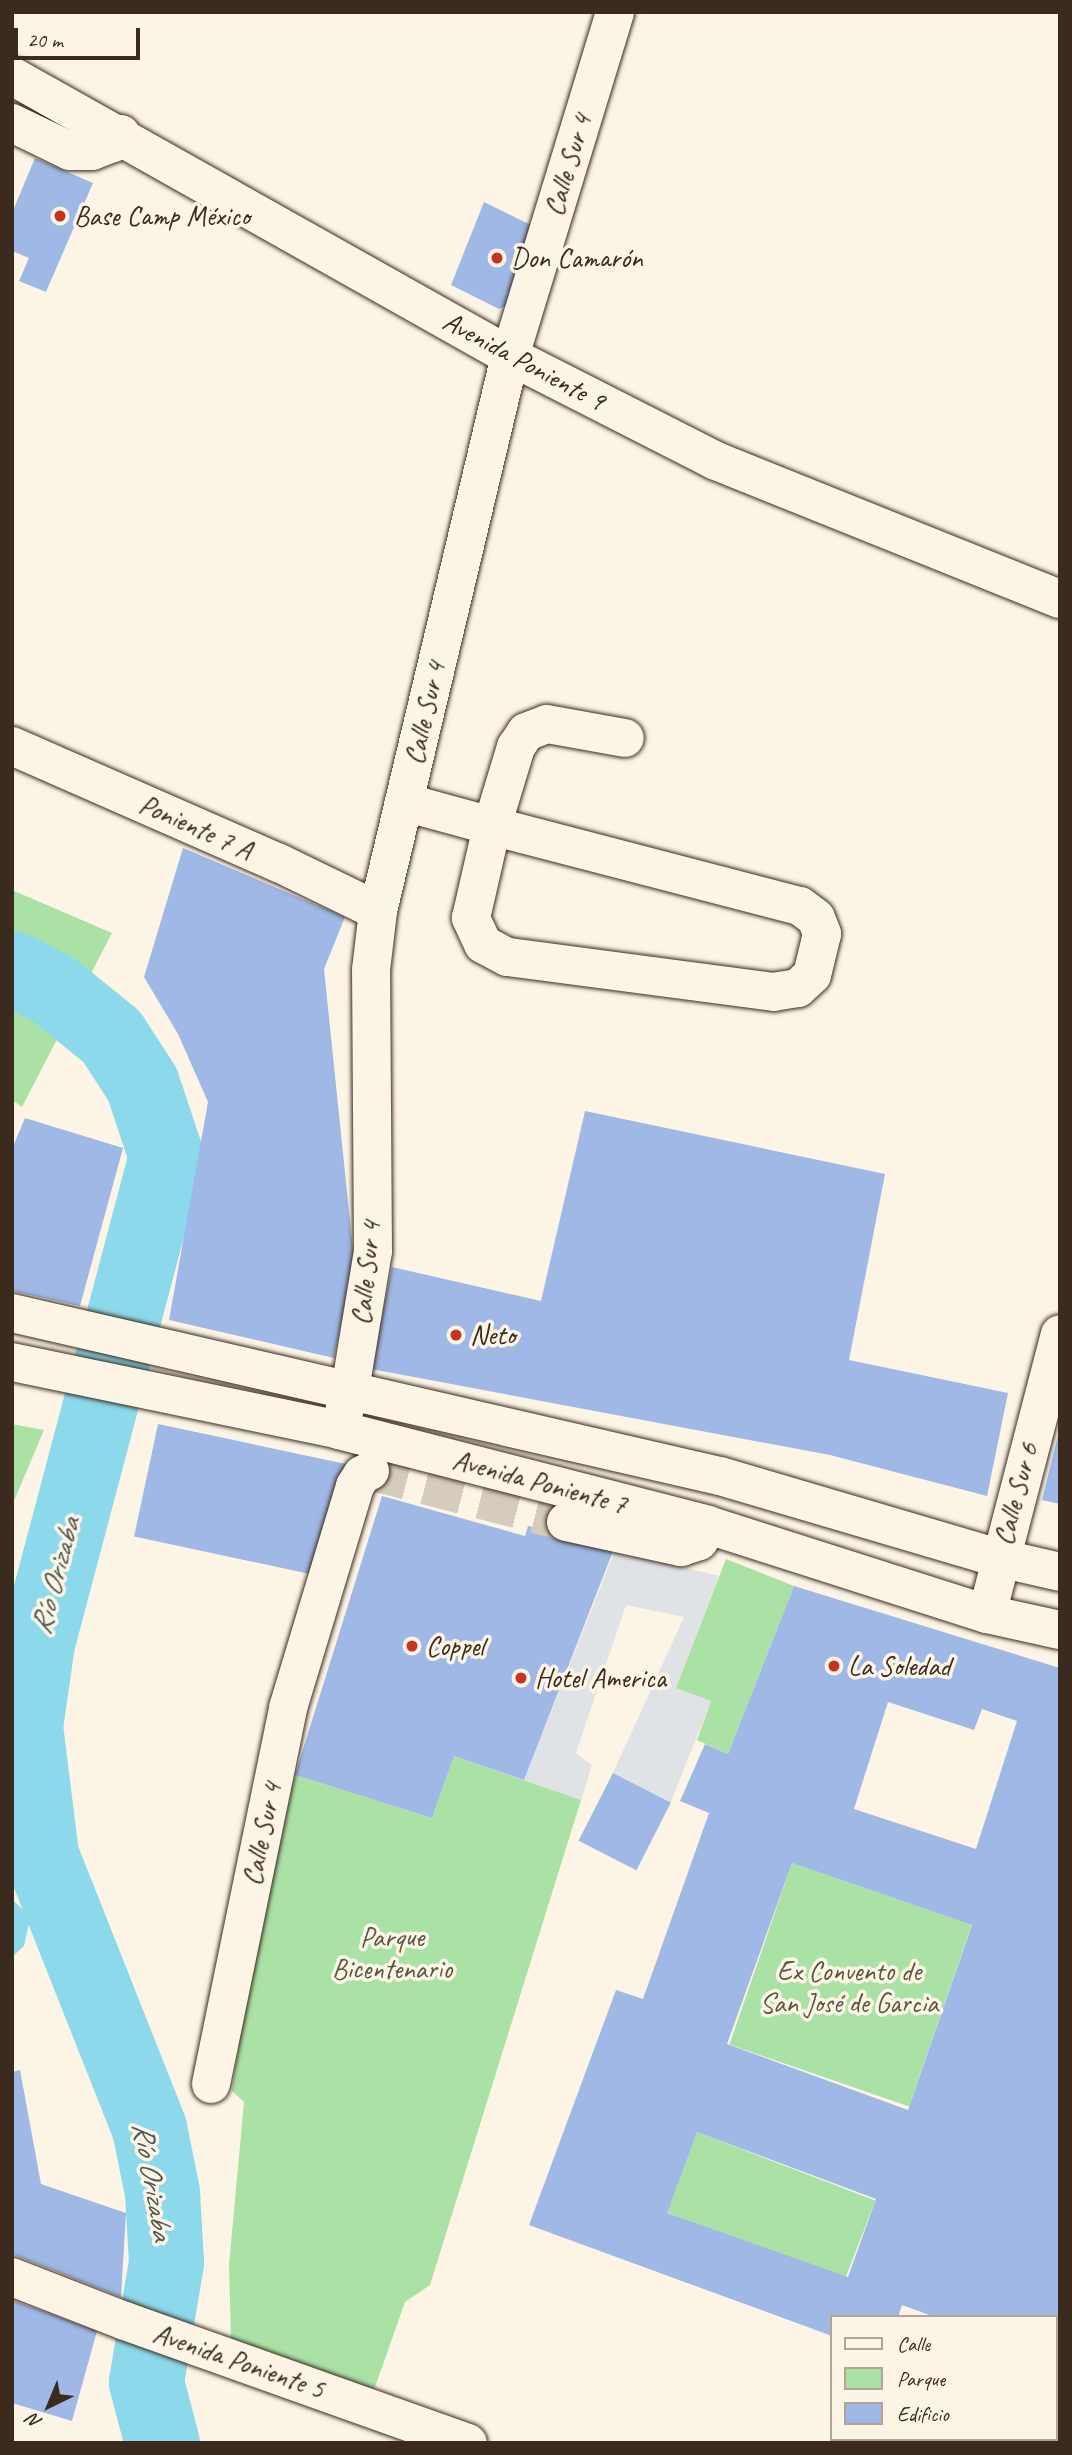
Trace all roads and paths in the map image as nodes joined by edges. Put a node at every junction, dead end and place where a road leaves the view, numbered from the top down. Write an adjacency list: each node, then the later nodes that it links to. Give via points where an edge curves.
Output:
1 (615, 12): 5 (street, Calle Sur 4)
2 (12, 76): 4 (street, Avenida Poniente 9)
3 (12, 123): 4 (street, via 70,151 92,151 113,143)
4 (121, 134): 5 (street, Avenida Poniente 9)
5 (510, 356): 6 (street, Avenida Poniente 9, via 716,461); 9 (street, Calle Sur 4)
6 (1060, 599)
7 (625, 738): 10 (street, via 547,724 526,732 516,747)
8 (12, 746): 11 (street, Poniente 7 A)
9 (404, 802): 10 (street); 11 (street, Calle Sur 4)
10 (492, 826): 10 (street, via 800,906 816,918 822,934 812,975 798,988 774,992 507,957 482,944 471,918)
11 (378, 911): 15 (street, Calle Sur 4, via 371,970 373,1251)
12 (12, 1313): 15 (street, Avenida Poniente 7)
13 (1060, 1334): 20 (street, Calle Sur 6)
14 (12, 1362): 16 (street, Avenida Poniente 7)
15 (350, 1390): 16 (street, Calle Sur 4); 20 (street, Avenida Poniente 7, via 720,1476)
16 (339, 1430): 19 (street, Avenida Poniente 7)
17 (370, 1471): 24 (street, Calle Sur 4, via 355,1486 288,1708)
18 (566, 1522): 19 (street, via 681,1547 699,1541)
19 (708, 1525): 22 (street, Avenida Poniente 7)
20 (999, 1558): 21 (street, Avenida Poniente 7); 22 (street, Calle Sur 6)
21 (1060, 1572)
22 (987, 1614): 23 (street, Avenida Poniente 7)
23 (1060, 1630)
24 (211, 2084)
25 (12, 2277): 26 (street, Avenida Poniente 5)
26 (468, 2443)

